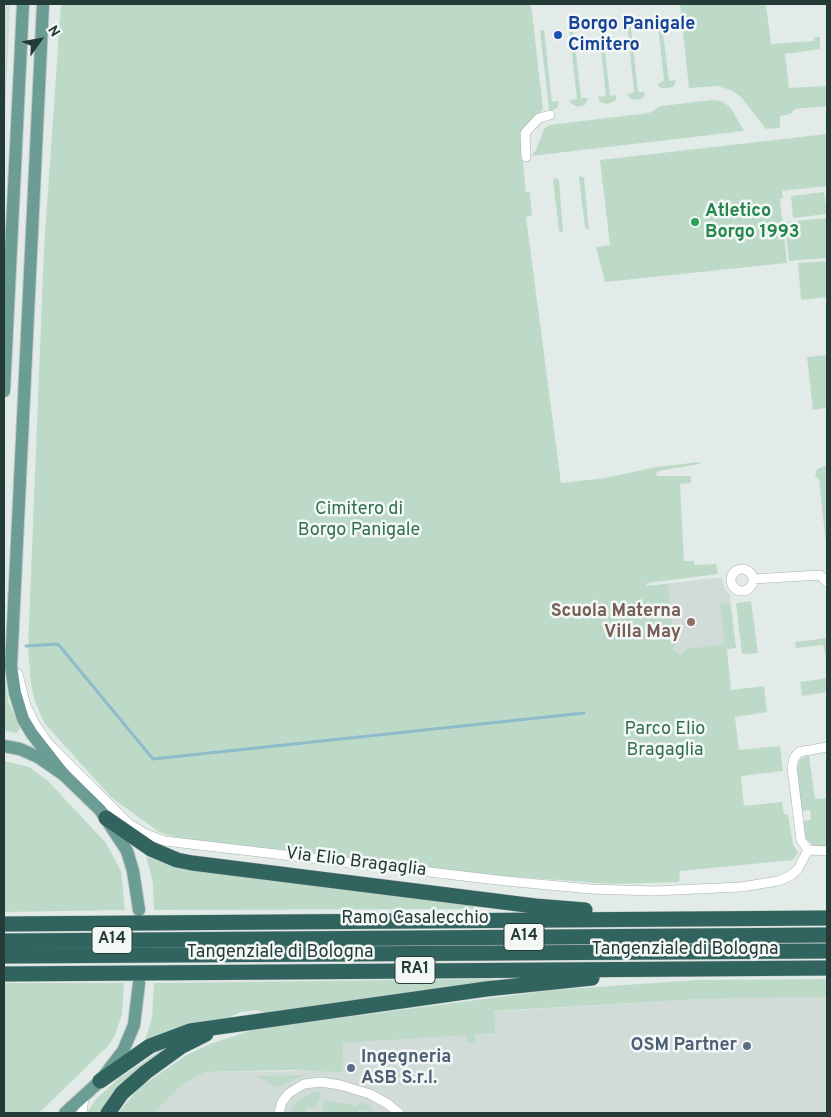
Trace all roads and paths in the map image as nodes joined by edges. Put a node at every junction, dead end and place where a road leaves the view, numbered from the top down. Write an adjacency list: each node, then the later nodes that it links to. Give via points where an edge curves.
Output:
1 (23, 4): 5 (main road)
2 (43, 4): 8 (main road)
3 (550, 115): 4 (street, via 539,118 525,133)
4 (526, 157)
5 (4, 390)
6 (753, 580): 7 (street, via 820,575)
7 (827, 582)
8 (13, 629): 11 (main road, via 12,666 18,706 32,734); 13 (street, Via Elio Bragaglia, via 21,690 26,706 44,736 128,823 165,841 506,882 654,890 741,887 778,881 798,869)
9 (4, 746): 11 (main road, via 30,753)
10 (827, 746): 13 (street, via 799,752 792,762 800,836)
11 (64, 775): 12 (main road)
12 (106, 818): 15 (main road, via 131,861); 16 (highway, via 151,849 192,863 535,906)
13 (808, 850): 14 (street)
14 (827, 851)
15 (139, 910)
16 (731, 918): 17 (highway, Tangenziale di Bologna); 18 (highway, Tangenziale di Bologna)
17 (827, 918)
18 (4, 924)
19 (827, 935): 20 (highway, Ramo Casalecchio / A14)
20 (4, 940)
21 (827, 951): 22 (highway, Ramo Casalecchio / A14)
22 (4, 956)
23 (737, 968): 24 (highway, Tangenziale di Bologna / RA1); 25 (highway, Tangenziale di Bologna / RA1); 27 (highway, via 494,988)
24 (827, 968)
25 (4, 974)
26 (139, 983): 28 (main road, via 132,1032)
27 (244, 1023): 28 (highway, via 196,1030 164,1040 126,1061); 32 (highway, via 203,1035 167,1056 127,1088)
28 (100, 1081): 29 (main road)
29 (84, 1097): 30 (main road); 31 (street)
30 (65, 1113)
31 (82, 1113)
32 (108, 1113)
33 (279, 1113): 34 (street, via 289,1093 304,1084 320,1082 340,1084 370,1094)
34 (399, 1113)

